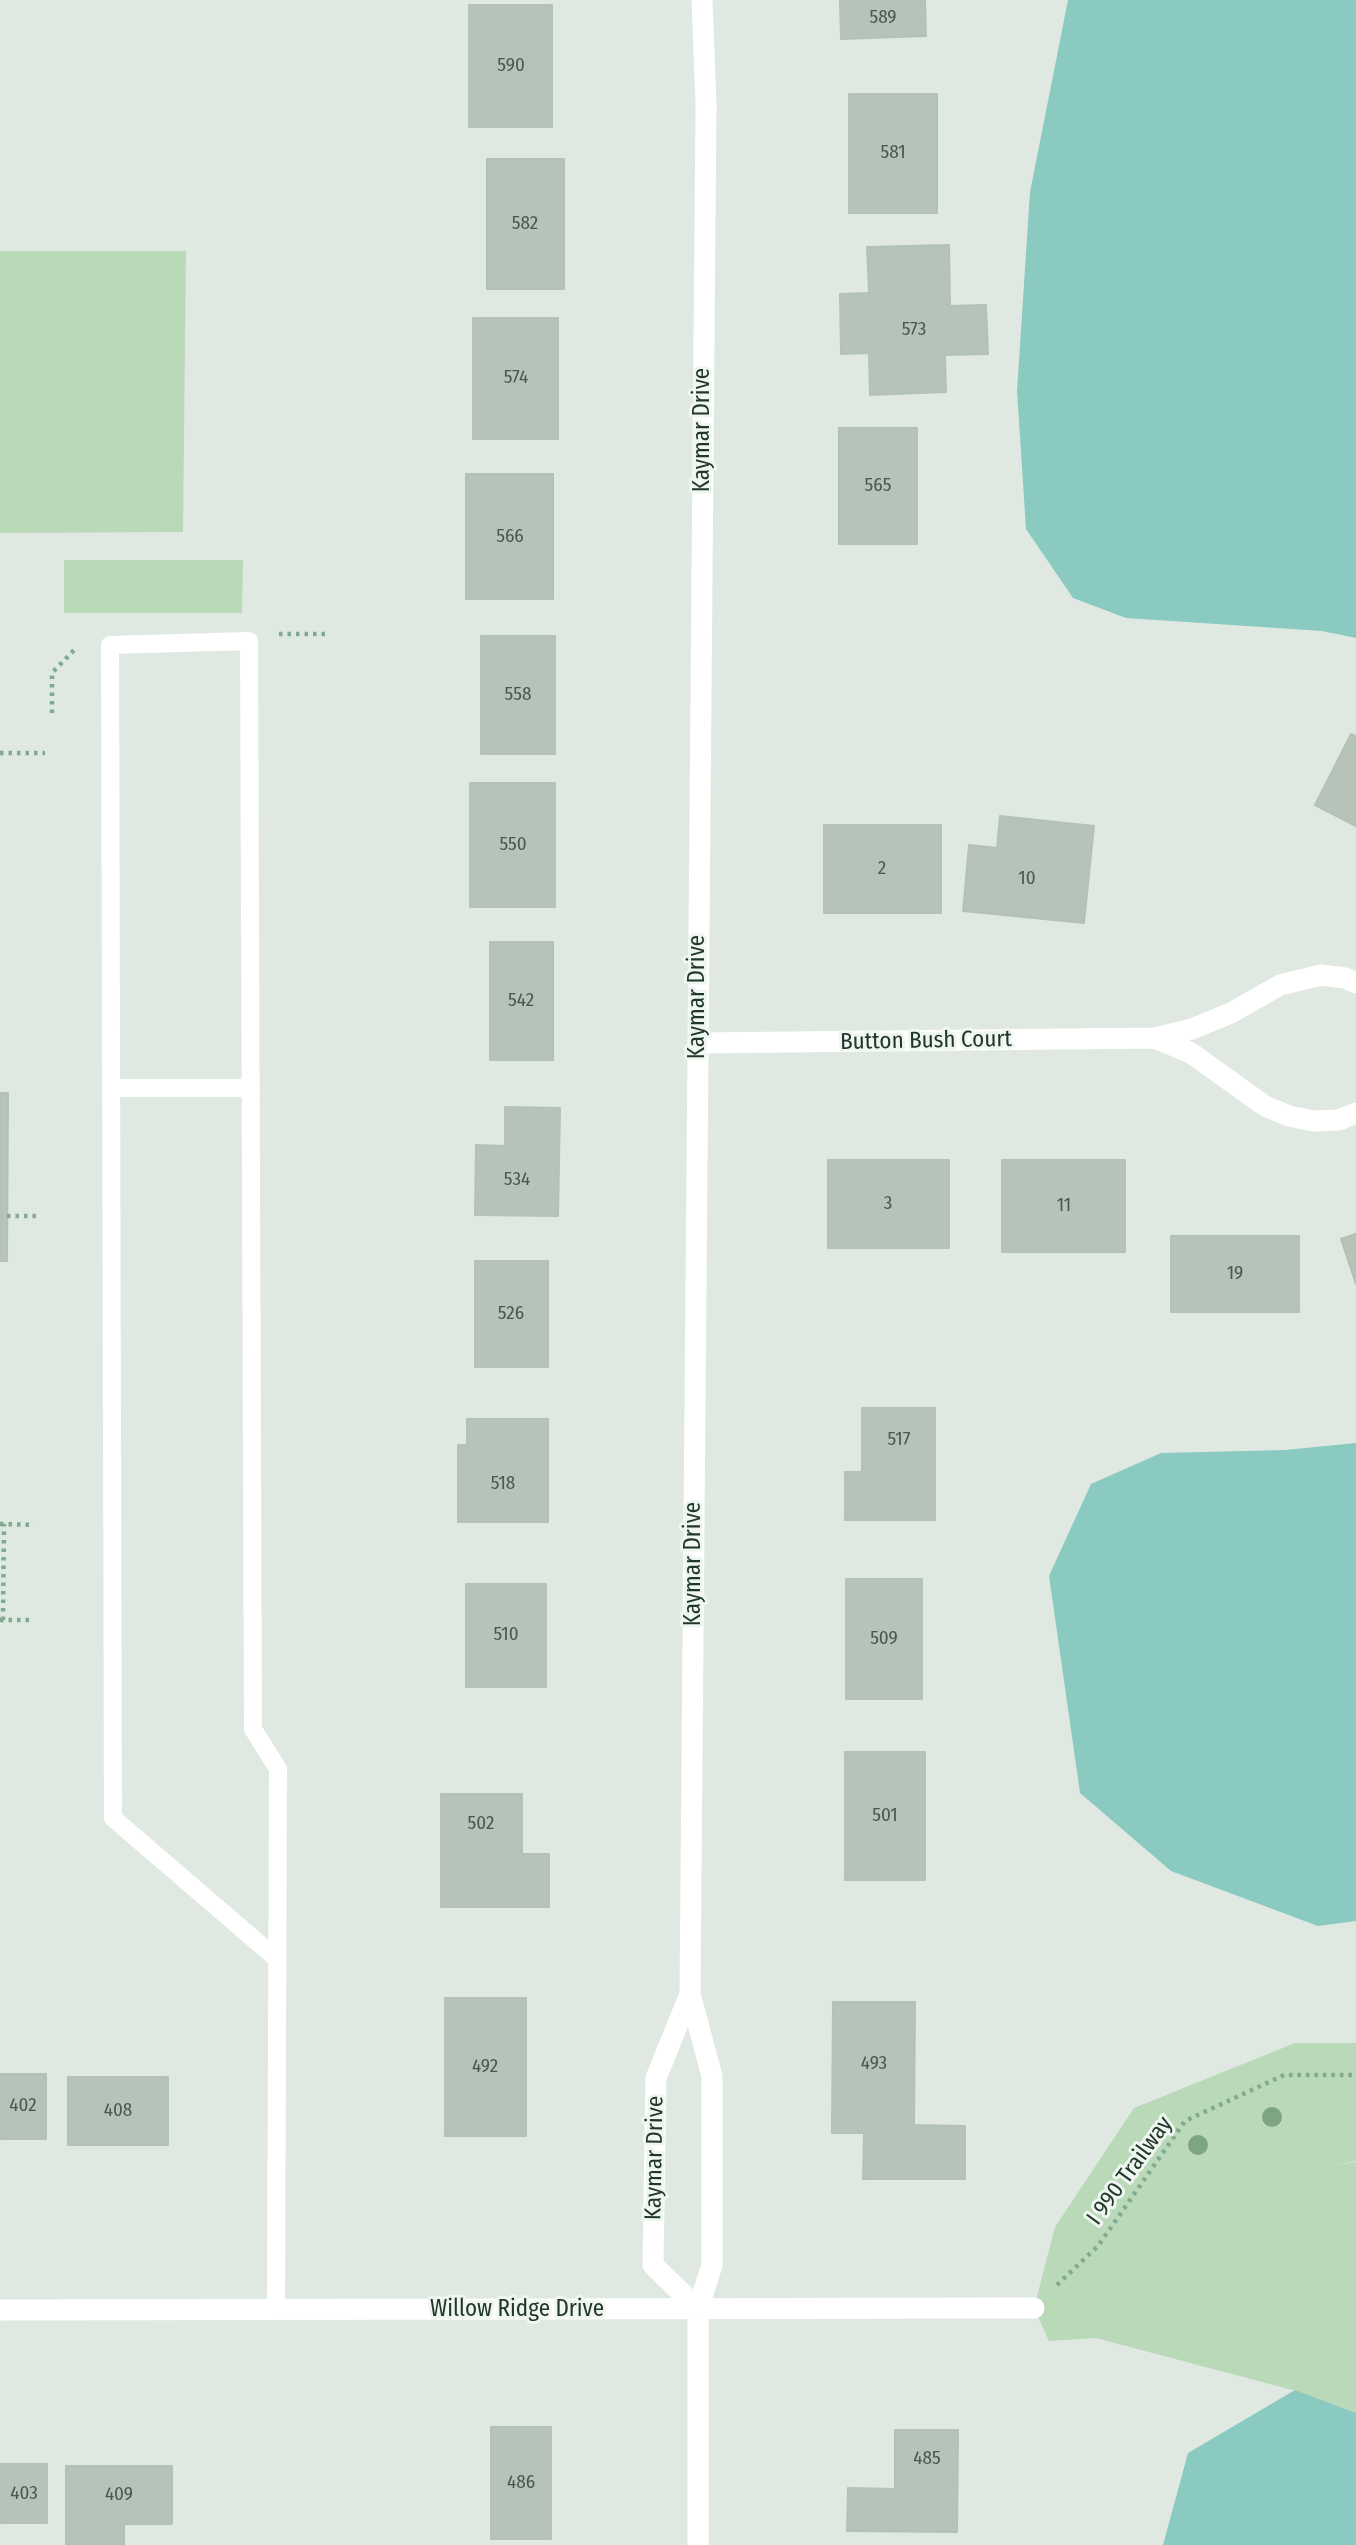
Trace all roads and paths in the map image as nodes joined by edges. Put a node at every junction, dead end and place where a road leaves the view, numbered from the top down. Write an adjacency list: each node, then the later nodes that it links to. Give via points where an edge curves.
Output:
1 (702, 0): 6 (street, Kaymar Drive, via 706,105)
2 (0, 753): 3 (path)
3 (45, 753)
4 (1356, 983): 5 (street, Button Bush Court, via 1321,975 1280,985 1231,1013)
5 (1155, 1038): 6 (street, Button Bush Court); 9 (street, Button Bush Court, via 1191,1054 1265,1106 1289,1116 1339,1120)
6 (698, 1043): 17 (street, Kaymar Drive)
7 (111, 1088): 8 (lane); 8 (lane, via 110,645 249,641); 16 (lane, via 113,1818)
8 (251, 1088): 16 (lane, via 253,1729 278,1769)
9 (1356, 1113)
10 (7, 1216): 11 (path)
11 (38, 1216)
12 (2, 1524): 13 (path); 14 (path)
13 (34, 1525)
14 (2, 1620): 15 (path)
15 (33, 1620)
16 (277, 1959): 22 (lane)
17 (690, 1994): 20 (street, Kaymar Drive, via 712,2076 712,2265); 20 (street, Kaymar Drive, via 656,2078 653,2265)
18 (1356, 2075): 19 (path, I 990 Trailway, via 1284,2075 1185,2121 1098,2246)
19 (1034, 2308): 20 (street, Willow Ridge Drive)
20 (698, 2309): 22 (street, Willow Ridge Drive); 23 (street, Kaymar Drive)
21 (0, 2311): 22 (street, Willow Ridge Drive)
22 (276, 2311)
23 (698, 2545)

